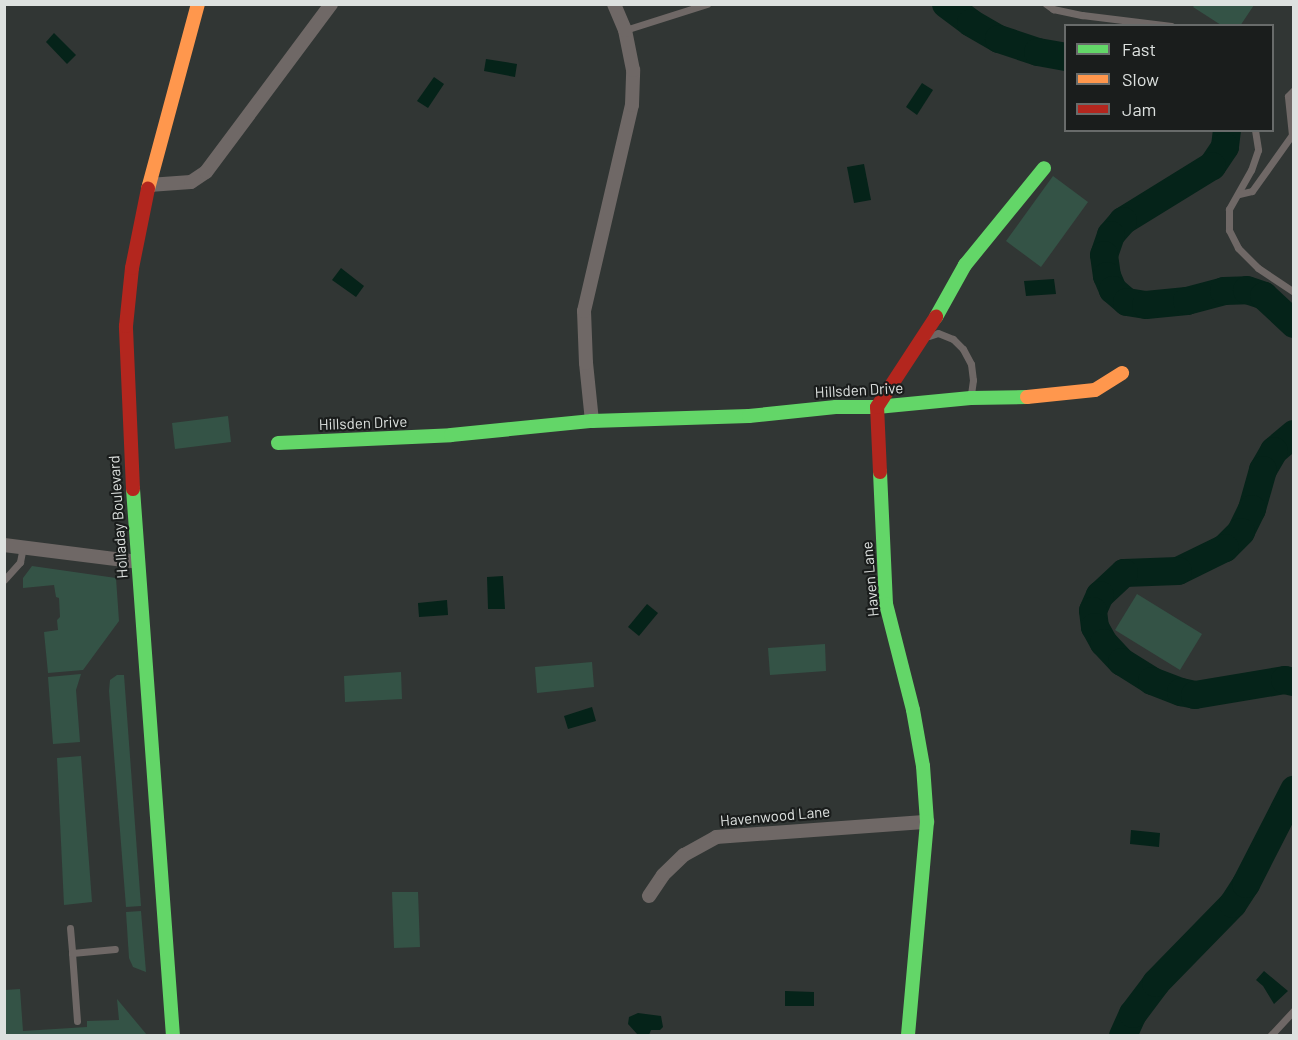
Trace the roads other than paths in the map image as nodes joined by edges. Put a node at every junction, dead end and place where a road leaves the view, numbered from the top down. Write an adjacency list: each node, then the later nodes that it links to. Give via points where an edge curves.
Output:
1 (198, 4): 12 (street, Holladay Boulevard)
2 (331, 4): 12 (street, via 206,172 191,182)
3 (614, 4): 7 (street)
4 (707, 4): 7 (lane)
5 (1046, 4): 6 (lane, via 1082,15)
6 (1154, 24)
7 (625, 30): 19 (street, via 633,70 632,105 584,312)
8 (1293, 90): 10 (lane, via 1288,96)
9 (1255, 132): 13 (lane, via 1258,150)
10 (1293, 134): 13 (lane, via 1252,191)
11 (1044, 168): 15 (street, via 965,264)
12 (149, 185): 23 (street, Holladay Boulevard, via 132,268 126,326)
13 (1239, 194): 14 (lane, via 1230,209 1229,230 1238,248 1258,268)
14 (1293, 292)
15 (924, 338): 17 (lane, via 938,333 953,339 963,349 971,364); 18 (street)
16 (1122, 373): 17 (street, Hillsden Drive, via 1095,390 1055,396)
17 (971, 399): 18 (street, Hillsden Drive)
18 (876, 407): 19 (street, Hillsden Drive); 25 (street, Haven Lane, via 886,604 913,710)
19 (592, 421): 20 (street, Hillsden Drive, via 451,435)
20 (278, 443)
21 (4, 545): 22 (street)
22 (22, 547): 23 (street); 24 (lane, via 20,562)
23 (138, 562): 32 (street, Holladay Boulevard)
24 (4, 580)
25 (927, 822): 26 (street, Havenwood Lane, via 716,837 684,855); 33 (street, Haven Lane)
26 (649, 896)
27 (70, 928): 29 (lane)
28 (115, 949): 29 (lane)
29 (72, 953): 31 (lane)
30 (1293, 1010): 34 (lane)
31 (77, 1021)
32 (173, 1035)
33 (908, 1035)
34 (1270, 1035)

